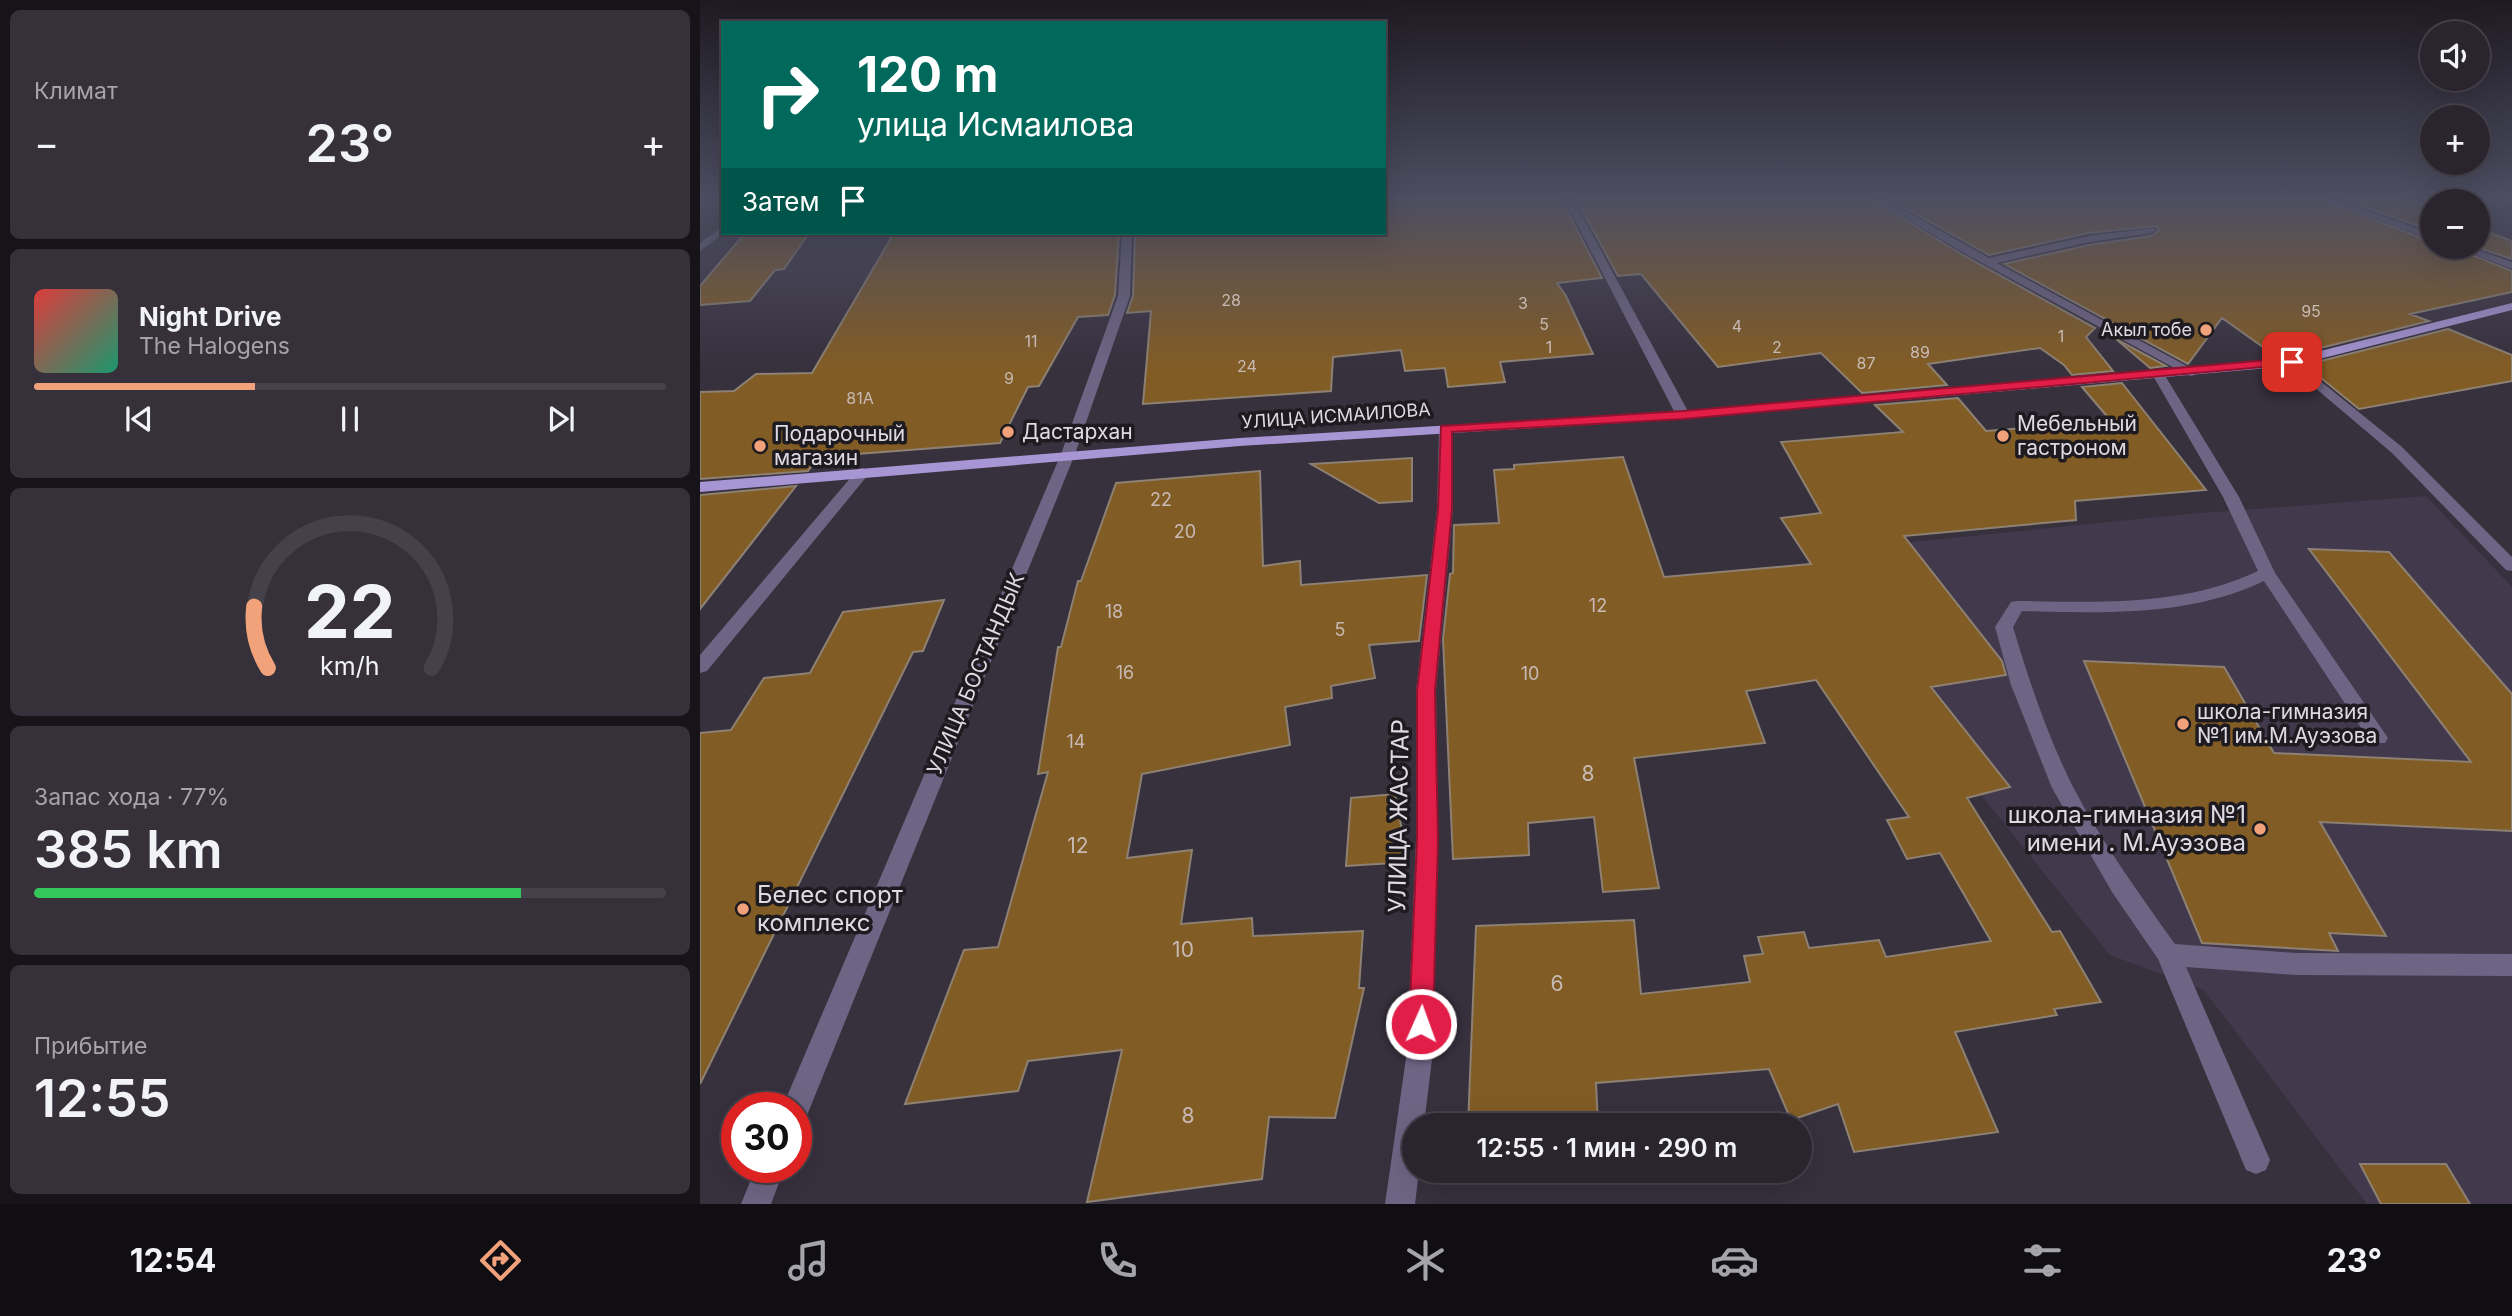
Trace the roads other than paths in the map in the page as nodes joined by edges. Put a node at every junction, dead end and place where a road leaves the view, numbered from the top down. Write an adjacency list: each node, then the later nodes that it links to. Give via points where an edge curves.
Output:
1 (1125, 255): 14 (street, УЛИЦА БОСТАНДЫК, via 1124,296)
2 (1598, 255): 12 (street)
3 (1979, 255): 6 (street)
4 (2016, 255): 6 (street)
5 (2490, 257): 7 (street)
6 (1990, 261): 10 (street)
7 (2512, 265)
8 (2512, 306): 9 (main road, УЛИЦА ИСМАИЛОВА)
9 (2292, 362): 10 (main road, УЛИЦА ИСМАИЛОВА); 17 (street, via 2397,450)
10 (2192, 372): 11 (main road, УЛИЦА ИСМАИЛОВА)
11 (2158, 374): 12 (main road, УЛИЦА ИСМАИЛОВА); 18 (street, via 2231,497)
12 (1683, 415): 13 (main road, УЛИЦА ИСМАИЛОВА)
13 (1446, 429): 14 (main road, УЛИЦА ИСМАИЛОВА); 27 (street, УЛИЦА ЖАСТАР, via 1445,509 1426,691 1420,1051)
14 (1068, 454): 15 (main road, УЛИЦА ИСМАИЛОВА); 23 (street, УЛИЦА БОСТАНДЫК)
15 (863, 472): 16 (main road, УЛИЦА ИСМАИЛОВА); 19 (street)
16 (700, 487)
17 (2512, 566)
18 (2267, 573): 20 (street); 21 (street, via 2210,598 2148,607 2017,606 2004,627 2021,685 2063,788 2120,885)
19 (700, 667)
20 (2378, 738)
21 (2168, 954): 22 (street, via 2395,965); 24 (street)
22 (2512, 965)
23 (803, 1092)
24 (2256, 1160)
25 (765, 1183): 26 (street)
26 (756, 1204)
27 (1399, 1204)

